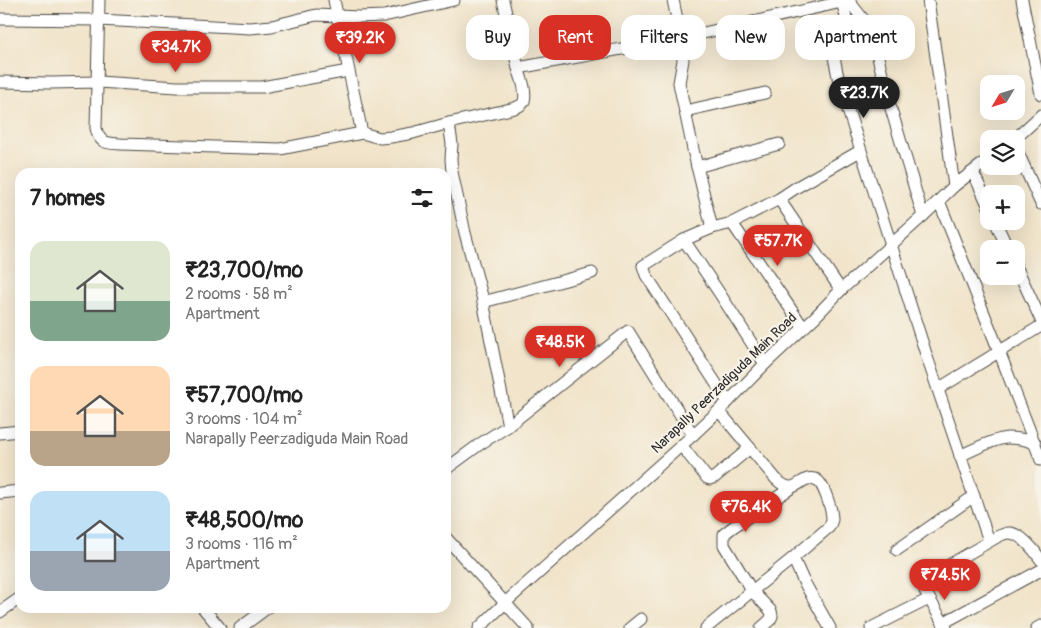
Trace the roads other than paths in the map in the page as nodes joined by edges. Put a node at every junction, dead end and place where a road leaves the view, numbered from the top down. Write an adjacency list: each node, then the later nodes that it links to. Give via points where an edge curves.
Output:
1 (99, 0): 12 (street)
2 (334, 0): 10 (street)
3 (454, 0): 10 (street, via 384,16)
4 (503, 0): 16 (street)
5 (673, 0): 9 (street)
6 (928, 0): 33 (street)
7 (1022, 0): 21 (street)
8 (845, 1): 13 (street); 28 (street, via 846,30 832,47); 38 (street, via 871,29 888,102)
9 (676, 15)
10 (337, 17): 12 (street, via 316,15 250,28); 17 (street)
11 (0, 19): 12 (street)
12 (99, 20): 19 (street)
13 (706, 32)
14 (621, 49): 16 (street)
15 (683, 60): 22 (street, via 679,83)
16 (518, 68): 24 (street, via 524,92 522,105)
17 (348, 71): 19 (street, via 262,87 177,87); 26 (street)
18 (0, 82): 19 (street)
19 (98, 82): 26 (street, via 96,128 98,136 109,143 280,149)
20 (765, 93): 22 (street)
21 (1041, 94)
22 (685, 111): 30 (street)
23 (1041, 115): 25 (street)
24 (449, 123): 26 (street, via 391,137); 46 (street, via 452,172)
25 (1025, 130)
26 (362, 133)
27 (779, 144): 30 (street)
28 (860, 151): 35 (street); 42 (street)
29 (980, 166): 32 (street, Narapally Peerzadiguda Main Road)
30 (697, 167): 40 (street)
31 (1025, 168): 37 (street)
32 (973, 172): 33 (street, Narapally Peerzadiguda Main Road); 34 (street)
33 (954, 186): 36 (street, Narapally Peerzadiguda Main Road)
34 (980, 187)
35 (779, 199): 39 (street); 45 (street)
36 (939, 201): 38 (street, Narapally Peerzadiguda Main Road); 50 (street)
37 (1041, 204)
38 (923, 216): 42 (street, Narapally Peerzadiguda Main Road)
39 (732, 223): 40 (street); 49 (street)
40 (712, 228): 41 (street)
41 (684, 240): 51 (street); 53 (street, via 643,266 643,270)
42 (892, 244): 45 (street, Narapally Peerzadiguda Main Road); 52 (street)
43 (592, 273): 46 (street)
44 (1025, 285): 47 (street)
45 (841, 290): 49 (street, Narapally Peerzadiguda Main Road)
46 (483, 302): 55 (street)
47 (1041, 320)
48 (1041, 326): 50 (street)
49 (803, 327): 51 (street, Narapally Peerzadiguda Main Road)
50 (999, 351): 52 (street); 59 (street)
51 (765, 364): 53 (street, Narapally Peerzadiguda Main Road)
52 (938, 389): 62 (street)
53 (728, 402): 54 (street, Narapally Peerzadiguda Main Road)
54 (719, 411): 58 (street, Narapally Peerzadiguda Main Road); 61 (street)
55 (508, 426): 58 (street, via 628,330); 64 (street)
56 (15, 432): 57 (street)
57 (0, 433)
58 (693, 435): 60 (street, Narapally Peerzadiguda Main Road)
59 (1035, 443): 62 (street, via 1007,437); 63 (street)
60 (681, 445): 61 (street, via 710,479); 78 (street, Narapally Peerzadiguda Main Road)
61 (750, 448): 65 (street, via 783,486)
62 (960, 456): 68 (street)
63 (1041, 460)
64 (451, 465)
65 (791, 488): 72 (street, via 816,480 826,494 832,520 829,527); 75 (street, via 724,534 724,544)
66 (15, 492): 67 (street)
67 (0, 493)
68 (974, 496): 69 (street); 71 (street)
69 (989, 541): 73 (street, via 1011,533 1023,539); 76 (street, via 929,578 924,591)
70 (451, 544): 78 (street)
71 (897, 550)
72 (793, 558): 75 (street); 92 (street)
73 (1041, 560)
74 (1041, 570): 84 (street)
75 (752, 591): 90 (street); 91 (street, via 771,611 770,620)
76 (929, 599): 84 (street); 93 (street)
77 (15, 602): 79 (street)
78 (505, 603): 83 (street, Narapally Peerzadiguda Main Road); 88 (street)
79 (0, 612)
80 (207, 613): 86 (street)
81 (260, 613): 87 (street)
82 (641, 619): 89 (street)
83 (484, 626)
84 (944, 626)
85 (1041, 626): 94 (street)
86 (220, 628)
87 (240, 628)
88 (528, 628)
89 (630, 628)
90 (706, 628)
91 (761, 628)
92 (830, 628)
93 (870, 628)
94 (1037, 628)

